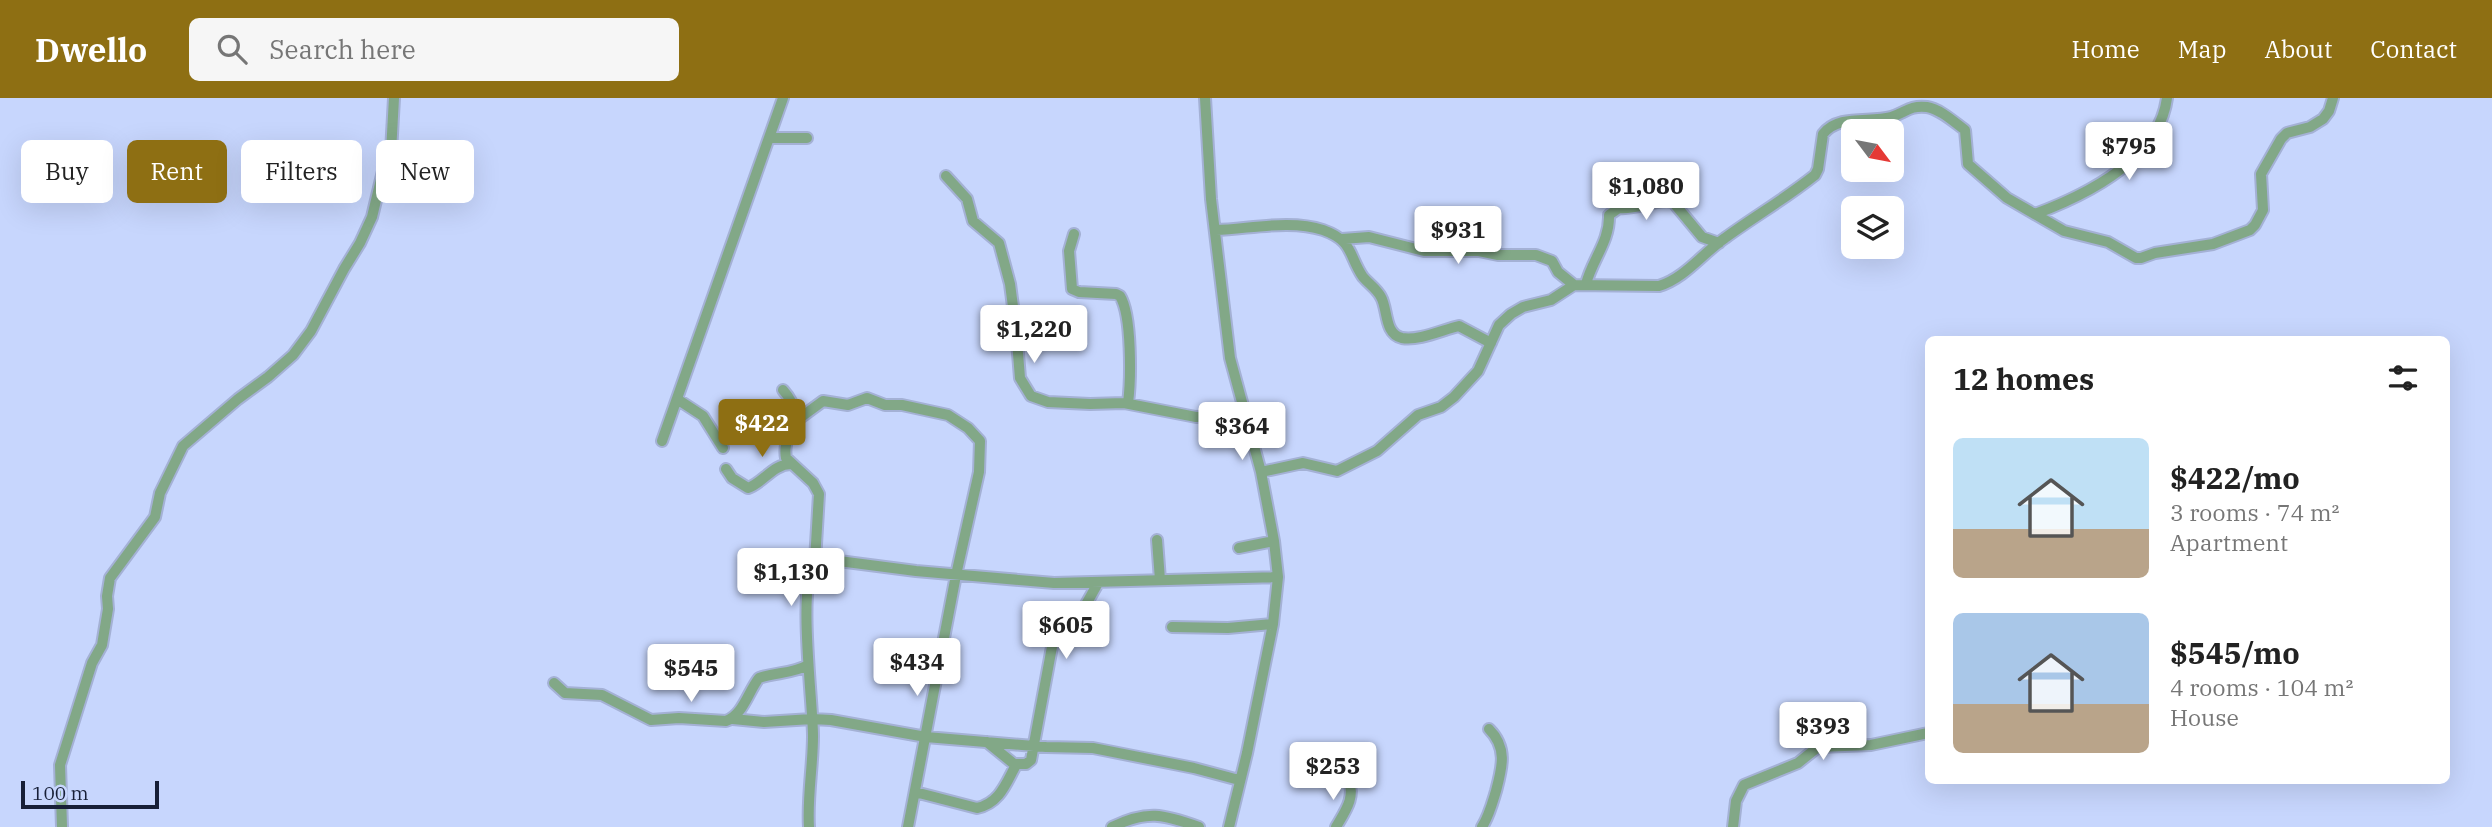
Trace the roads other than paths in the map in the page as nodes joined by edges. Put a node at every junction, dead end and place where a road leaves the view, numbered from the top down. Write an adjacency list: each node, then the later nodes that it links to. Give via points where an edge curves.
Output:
1 (394, 98): 49 (street, via 391,152 372,217 311,331 293,355 183,446 160,493 155,517 110,578 102,645 60,765)
2 (783, 98): 6 (street)
3 (1205, 98): 10 (street)
4 (2167, 98): 9 (street, via 2161,120 2135,159 2097,184)
5 (2333, 98): 9 (street, via 2323,119 2281,139 2261,174 2263,210 2250,230 2214,244 2136,258 2108,242 2064,231)
6 (769, 138): 7 (street); 17 (street)
7 (807, 138)
8 (946, 176): 18 (street, via 967,199 973,221 999,243 1010,284 1020,378 1031,396 1048,402)
9 (2035, 214): 13 (street, via 2007,198 1968,164 1963,128 1934,108 1911,107 1892,117 1828,128 1815,175)
10 (1216, 230): 12 (street, via 1306,226); 19 (street, via 1230,358)
11 (1074, 234): 18 (street, via 1069,251 1072,289 1116,294 1125,305)
12 (1342, 239): 14 (street, via 1369,237 1424,251 1536,255 1552,261 1558,272); 15 (street, via 1381,297 1396,335 1420,336 1460,326)
13 (1718, 243): 14 (street, via 1666,284); 14 (street, via 1702,237 1673,202 1619,208 1609,215 1606,239)
14 (1580, 284): 15 (street, via 1511,314)
15 (1490, 343): 25 (street, via 1478,370 1454,397 1418,415 1366,458 1337,471 1303,463)
16 (783, 390): 20 (street, via 793,404)
17 (677, 399): 21 (street); 22 (street, via 702,416)
18 (1128, 403): 19 (street, via 1196,417)
19 (1244, 415): 25 (street)
20 (793, 423): 23 (street, via 785,448); 30 (street, via 823,401 848,405 867,398 885,405 937,411 968,428 980,441 981,450)
21 (662, 440)
22 (723, 448)
23 (791, 464): 24 (street, via 778,467 748,488); 29 (street, via 819,494)
24 (726, 469)
25 (1261, 472): 27 (street)
26 (1157, 540): 32 (street)
27 (1274, 541): 28 (street); 31 (street)
28 (1239, 548)
29 (815, 561): 30 (street); 36 (street, via 808,572)
30 (956, 575): 33 (street); 42 (street)
31 (1278, 577): 32 (street); 34 (street)
32 (1160, 580): 33 (street)
33 (1098, 583): 44 (street, via 1075,624 1054,636)
34 (1273, 624): 35 (street); 47 (street)
35 (1172, 627)
36 (808, 665): 38 (street, via 793,673 759,678); 39 (street)
37 (554, 682): 38 (street, via 565,693 602,695 651,720)
38 (733, 719): 39 (street)
39 (812, 719): 42 (street); 50 (street)
40 (1489, 729): 56 (street, via 1499,741 1503,762)
41 (1925, 734): 57 (street, via 1871,745 1818,747 1798,763 1744,785 1736,801)
42 (926, 737): 43 (street); 48 (street)
43 (987, 742): 44 (street); 45 (street)
44 (1035, 746): 45 (street, via 1029,763); 47 (street, via 1123,753)
45 (1016, 765): 48 (street, via 997,798 982,807)
46 (1348, 778): 55 (street, via 1352,794)
47 (1239, 780): 54 (street)
48 (915, 792): 51 (street)
49 (62, 827)
50 (808, 827)
51 (908, 827)
52 (1112, 827): 53 (street, via 1149,814)
53 (1199, 827)
54 (1229, 827)
55 (1336, 827)
56 (1482, 827)
57 (1733, 827)

